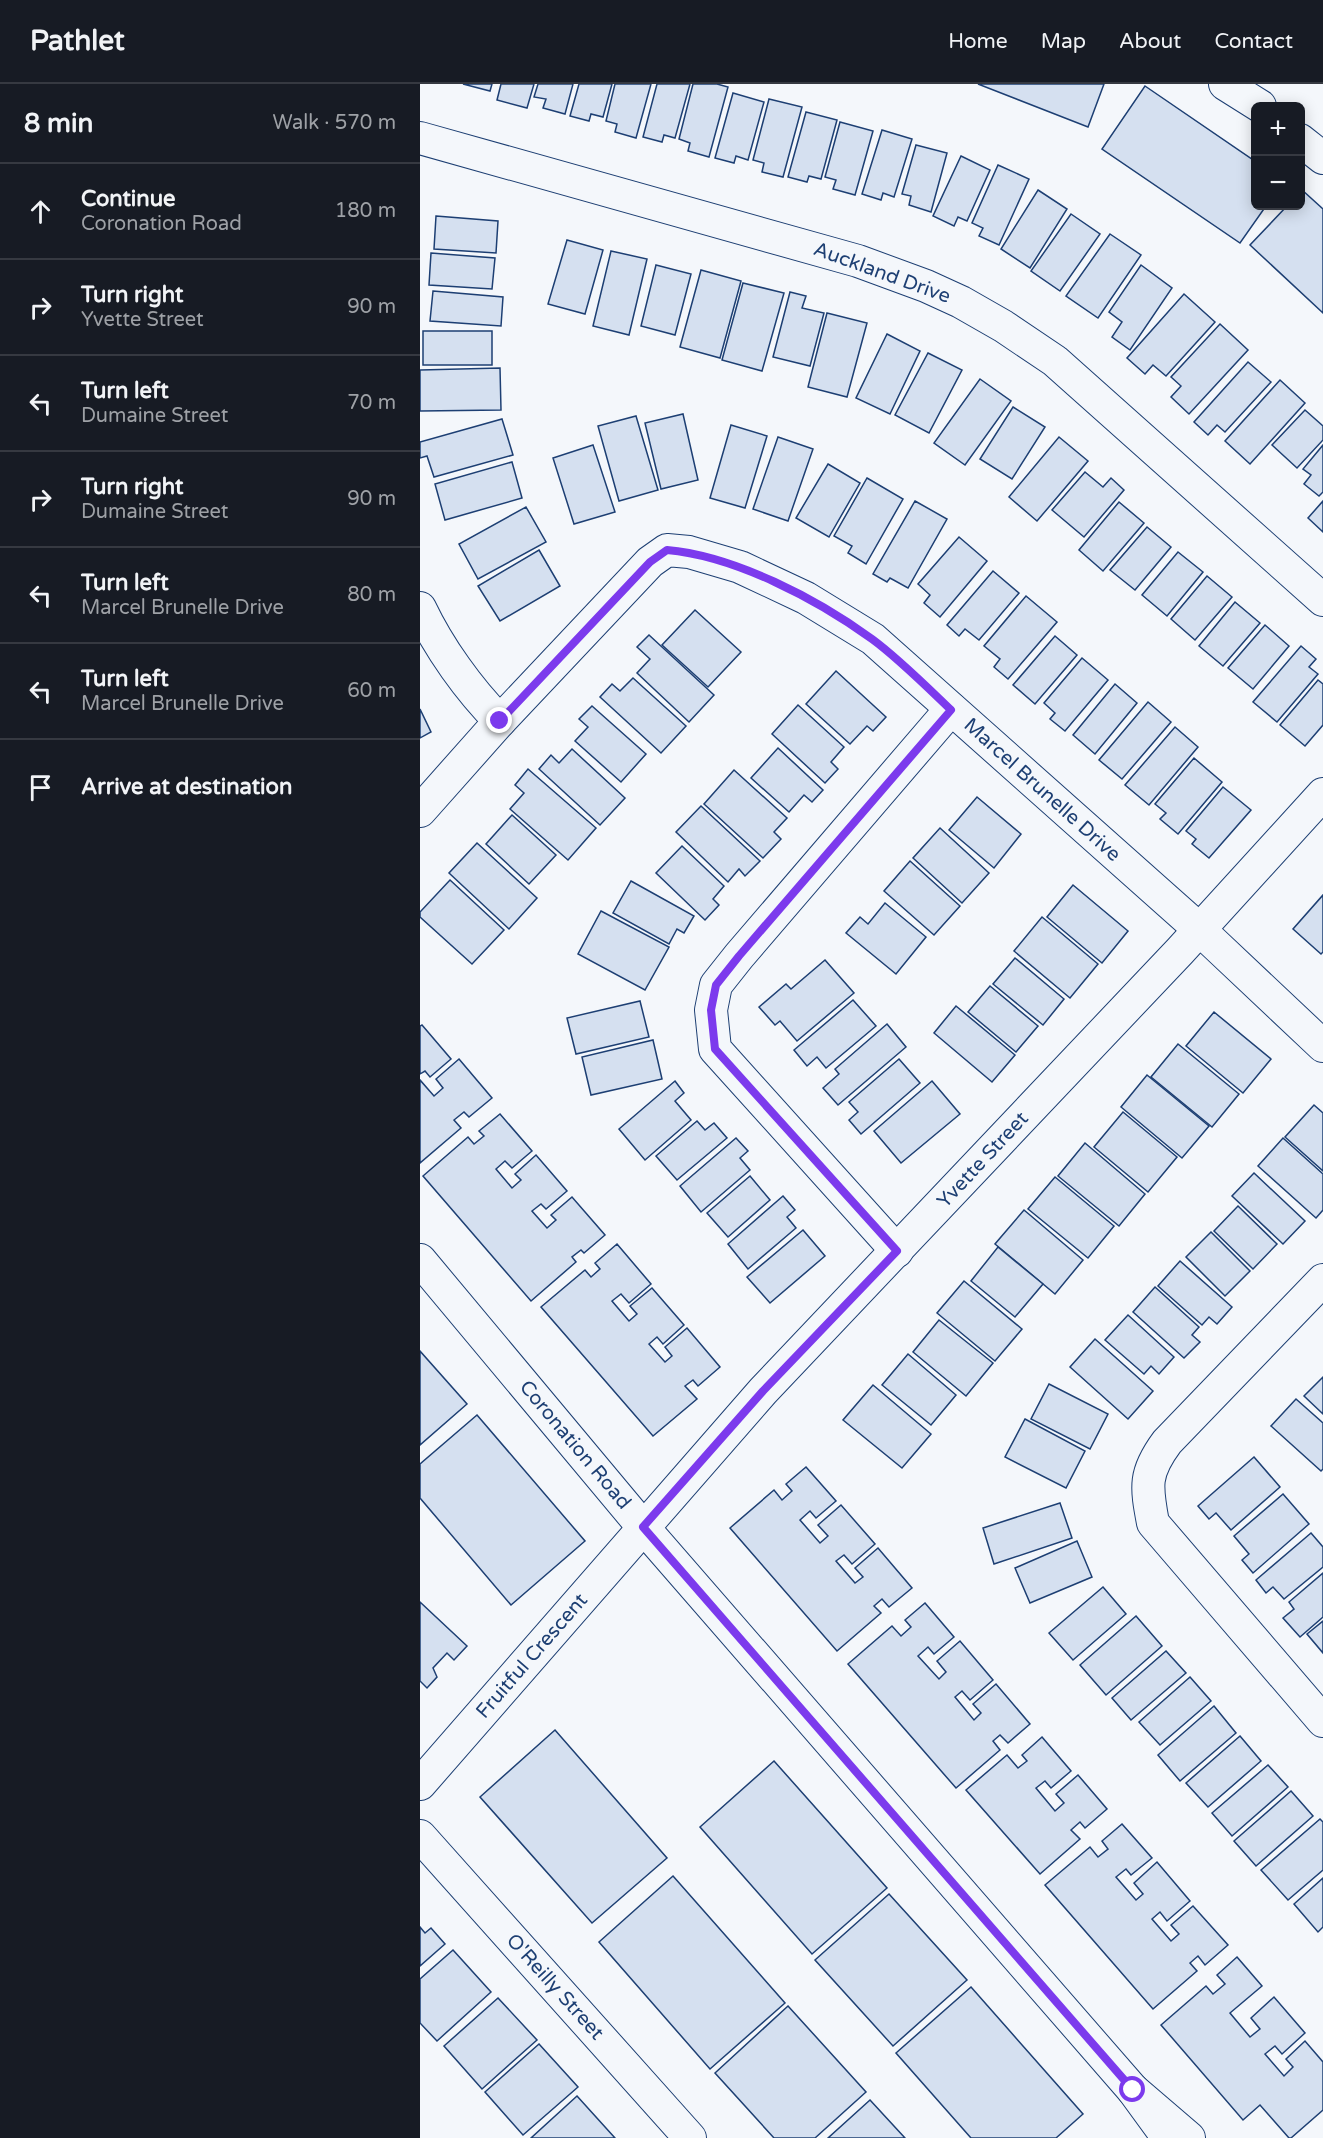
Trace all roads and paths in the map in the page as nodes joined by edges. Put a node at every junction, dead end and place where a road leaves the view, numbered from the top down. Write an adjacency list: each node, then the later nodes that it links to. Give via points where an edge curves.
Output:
1 (1225, 84): 2 (street)
2 (1254, 102)
3 (420, 138): 6 (street, Auckland Drive, via 858,261 961,302 1055,360)
4 (1305, 144): 5 (street)
5 (1323, 158)
6 (1323, 600)
7 (420, 608): 9 (street, via 479,700)
8 (951, 710): 9 (street, Marcel Brunelle Drive, via 873,639 806,598 741,567 667,550 650,562); 12 (street, Marcel Brunelle Drive); 14 (street, via 728,970 716,985 711,1010 715,1049)
9 (500, 721): 11 (street, Marcel Brunelle Drive)
10 (1323, 794): 12 (street, Yvette Street)
11 (420, 811)
12 (1200, 930): 13 (street, Marcel Brunelle Drive); 14 (street, Yvette Street)
13 (1323, 1046)
14 (897, 1251): 17 (street, Yvette Street, via 763,1391)
15 (420, 1260): 17 (street, Coronation Road)
16 (1323, 1280): 18 (street, via 1167,1442 1154,1460 1148,1480 1153,1523)
17 (643, 1527): 19 (street, Fruitful Crescent); 21 (street, Coronation Road)
18 (1323, 1721)
19 (420, 1784)
20 (420, 1836): 22 (street, O'Reilly Street)
21 (1133, 2090): 23 (street, Coronation Road); 24 (street, Coronation Road)
22 (690, 2138)
23 (1168, 2138)
24 (1189, 2138)

